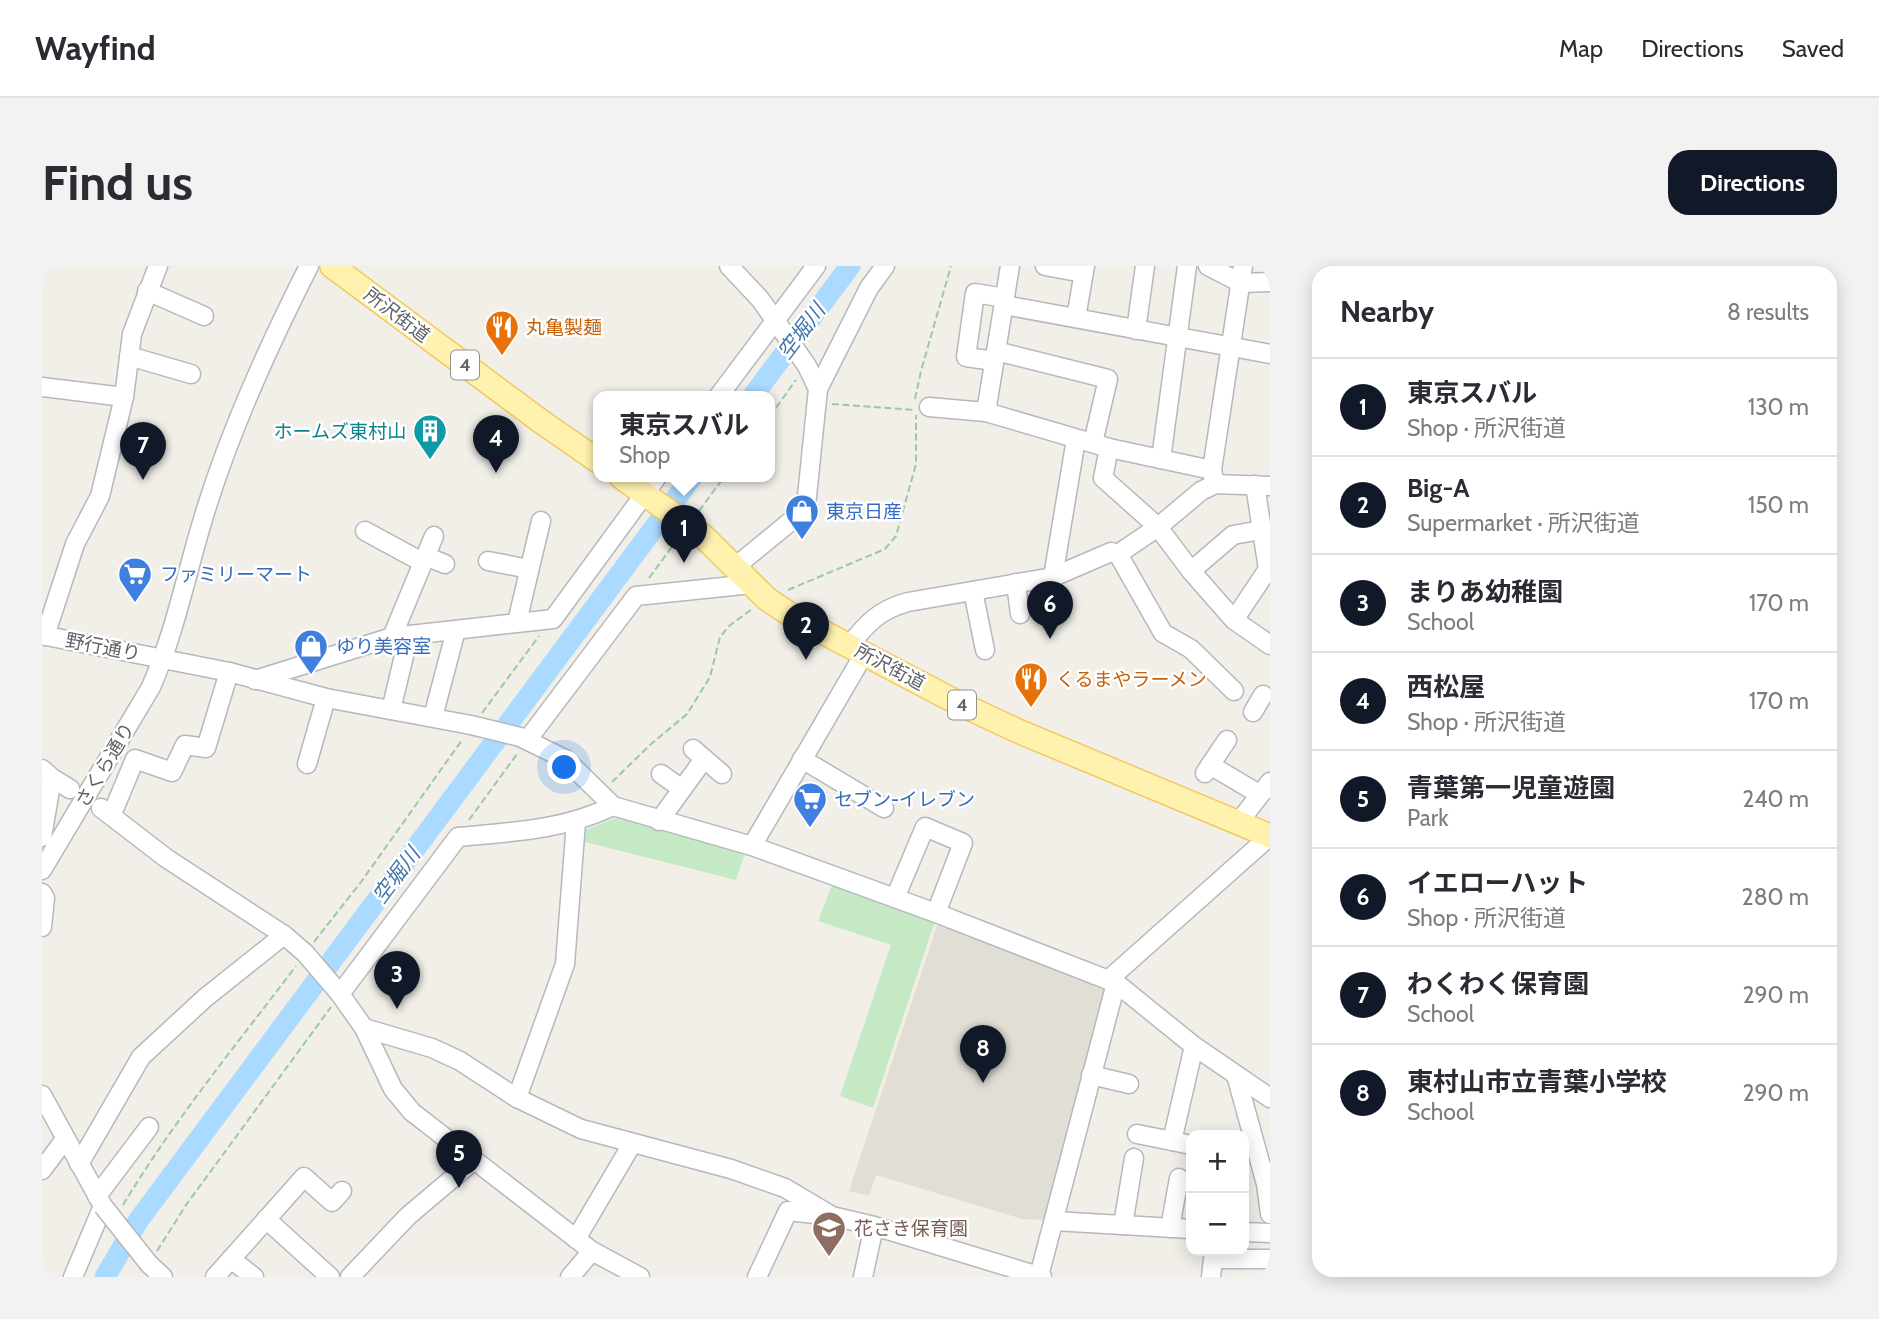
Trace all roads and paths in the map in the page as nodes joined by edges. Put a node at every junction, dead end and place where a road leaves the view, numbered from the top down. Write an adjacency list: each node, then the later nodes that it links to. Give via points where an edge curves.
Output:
1 (158, 266): 16 (street)
2 (309, 266): 69 (street, さくら通り, via 237,422 208,501)
3 (332, 266): 37 (main road, 所沢街道 / 4)
4 (729, 266): 20 (street)
5 (816, 266): 20 (street)
6 (885, 266): 31 (street, via 869,288)
7 (951, 266): 33 (path, via 921,371)
8 (1010, 266): 17 (street)
9 (1045, 266): 13 (street)
10 (1145, 266): 21 (street)
11 (1187, 266): 22 (street)
12 (1208, 266): 14 (street)
13 (1084, 270): 19 (street)
14 (1242, 274): 15 (street); 23 (street)
15 (1270, 282)
16 (147, 291): 18 (street); 25 (street)
17 (1004, 302): 19 (street); 26 (street); 26 (street, via 975,293 966,357)
18 (204, 316)
19 (1076, 318): 21 (street)
20 (775, 320): 27 (street); 30 (street)
21 (1136, 330): 22 (street)
22 (1177, 337): 23 (street); 38 (street)
23 (1231, 347): 24 (street); 39 (street)
24 (1270, 354)
25 (129, 356): 28 (street); 32 (street)
26 (995, 356): 35 (street); 36 (street, via 1108,379)
27 (805, 365): 31 (street); 34 (path)
28 (191, 374)
29 (42, 387): 32 (street)
30 (722, 391)
31 (818, 396): 33 (path); 52 (street, via 806,506)
32 (124, 397): 63 (street, via 100,496 75,544)
33 (918, 407): 35 (street); 58 (path, via 916,464 896,536 885,549)
34 (775, 409)
35 (986, 412): 36 (street)
36 (1093, 443): 38 (street); 44 (street, via 1103,478); 55 (street)
37 (593, 458)
38 (1161, 459): 39 (street)
39 (1213, 477): 41 (street); 44 (street)
40 (633, 482): 42 (main road, 所沢街道 / 4)
41 (1262, 485): 45 (street)
42 (650, 489): 52 (main road, 所沢街道 / 4); 61 (street, via 553,619)
43 (534, 526): 53 (street)
44 (1158, 527): 48 (street); 54 (street)
45 (1261, 530): 54 (street, via 1233,535); 60 (street, via 1268,569)
46 (365, 531): 49 (street)
47 (434, 536): 49 (street)
48 (1118, 554): 55 (street, via 1111,552); 72 (street, via 1163,633 1191,649)
49 (424, 559): 51 (street); 64 (street)
50 (488, 561): 53 (street)
51 (445, 564)
52 (735, 567): 58 (main road, 所沢街道 / 4)
53 (530, 569): 61 (street)
54 (1191, 571): 60 (street)
55 (1053, 576): 56 (street)
56 (1016, 583): 57 (street); 59 (street)
57 (973, 590): 66 (street, via 888,608 863,628); 67 (street)
58 (759, 592): 66 (main road, 所沢街道 / 4, via 779,609); 77 (street, via 636,596); 87 (path, via 720,637 710,677 687,714 650,745)
59 (1020, 614)
60 (1234, 620): 65 (street)
61 (517, 622): 62 (street)
62 (456, 630): 64 (street); 75 (street)
63 (43, 636): 69 (street, 野行通り)
64 (401, 636): 71 (street); 74 (street)
65 (1270, 645)
66 (856, 650): 79 (street); 92 (main road, 所沢街道 / 4, via 1018,731)
67 (985, 650)
68 (527, 652): 76 (path)
69 (164, 658): 70 (street, 野行通り); 96 (street, さくら通り, via 151,687)
70 (229, 672): 71 (street, 野行通り); 101 (street, via 206,748 185,745 172,772 135,759 106,811 166,858)
71 (255, 680): 73 (street, 野行通り)
72 (1234, 691)
73 (326, 698): 74 (street, 野行通り); 80 (street)
74 (391, 710): 75 (street, 野行通り)
75 (433, 717): 76 (street, 野行通り)
76 (470, 727): 77 (street, 野行通り, bridge); 102 (path)
77 (524, 738): 87 (street, 野行通り, via 565,760); 89 (path)
78 (1227, 740): 84 (street, via 1207,769)
79 (802, 759): 88 (street); 95 (street)
80 (307, 764)
81 (47, 773): 85 (street); 94 (street)
82 (661, 774): 86 (street)
83 (722, 774): 86 (street, via 699,754)
84 (1264, 788): 92 (street)
85 (70, 789)
86 (682, 789): 90 (street)
87 (607, 800): 90 (street); 91 (street)
88 (884, 808)
89 (469, 820)
90 (659, 821): 95 (street)
91 (576, 822): 104 (street, via 458,837); 110 (street, via 565,964)
92 (1238, 823): 93 (main road, 所沢街道 / 4)
93 (1270, 836): 103 (street)
94 (42, 837)
95 (752, 846): 98 (street)
96 (44, 860)
97 (42, 893): 100 (street)
98 (895, 898): 99 (street); 99 (street, via 925,827 963,843)
99 (936, 913): 103 (street)
100 (42, 927)
101 (284, 935): 102 (street); 122 (street, via 141,1057)
102 (305, 953): 104 (street); 127 (path, via 143,1172)
103 (1112, 981): 106 (street); 107 (street)
104 (339, 993): 105 (street); 143 (path, via 186,1205)
105 (364, 1028): 110 (street, via 432,1048); 121 (street, via 401,1101)
106 (1194, 1046): 108 (street); 116 (street)
107 (1091, 1075): 109 (street); 132 (street)
108 (1236, 1075): 111 (street); 120 (street)
109 (1129, 1084)
110 (516, 1098): 117 (street, via 581,1129)
111 (1270, 1098)
112 (45, 1108): 115 (street)
113 (149, 1127): 127 (street)
114 (1137, 1134): 116 (street)
115 (65, 1139): 122 (street); 123 (street)
116 (1172, 1141): 118 (street)
117 (632, 1144): 125 (street); 139 (street)
118 (1186, 1144)
119 (1134, 1158): 133 (street)
120 (1251, 1158): 129 (street, via 1266,1184)
121 (472, 1161): 139 (street); 149 (street, via 408,1216)
122 (79, 1164): 127 (street)
123 (42, 1170)
124 (1179, 1178): 135 (street)
125 (785, 1188): 128 (street); 130 (street)
126 (342, 1191): 131 (street, via 332,1202 304,1177)
127 (105, 1207): 143 (street, bridge); 144 (street)
128 (788, 1211): 130 (street); 153 (street)
129 (1270, 1214)
130 (832, 1216): 134 (street)
131 (266, 1219): 141 (street); 148 (street)
132 (1054, 1221): 133 (street); 155 (street)
133 (1123, 1225): 135 (street)
134 (874, 1226): 154 (street); 155 (street)
135 (1170, 1228): 136 (street)
136 (1186, 1229)
137 (1249, 1231): 138 (street)
138 (1270, 1233)
139 (576, 1239): 140 (street)
140 (595, 1253): 150 (street); 151 (street); 152 (street)
141 (232, 1259): 146 (street); 147 (street)
142 (1270, 1259): 156 (street, via 1213,1259)
143 (149, 1264): 145 (street)
144 (74, 1277)
145 (163, 1277)
146 (215, 1277)
147 (254, 1277)
148 (330, 1277)
149 (351, 1277)
150 (570, 1277)
151 (605, 1277)
152 (640, 1277)
153 (757, 1277)
154 (863, 1277)
155 (1040, 1277)
156 (1210, 1277)

